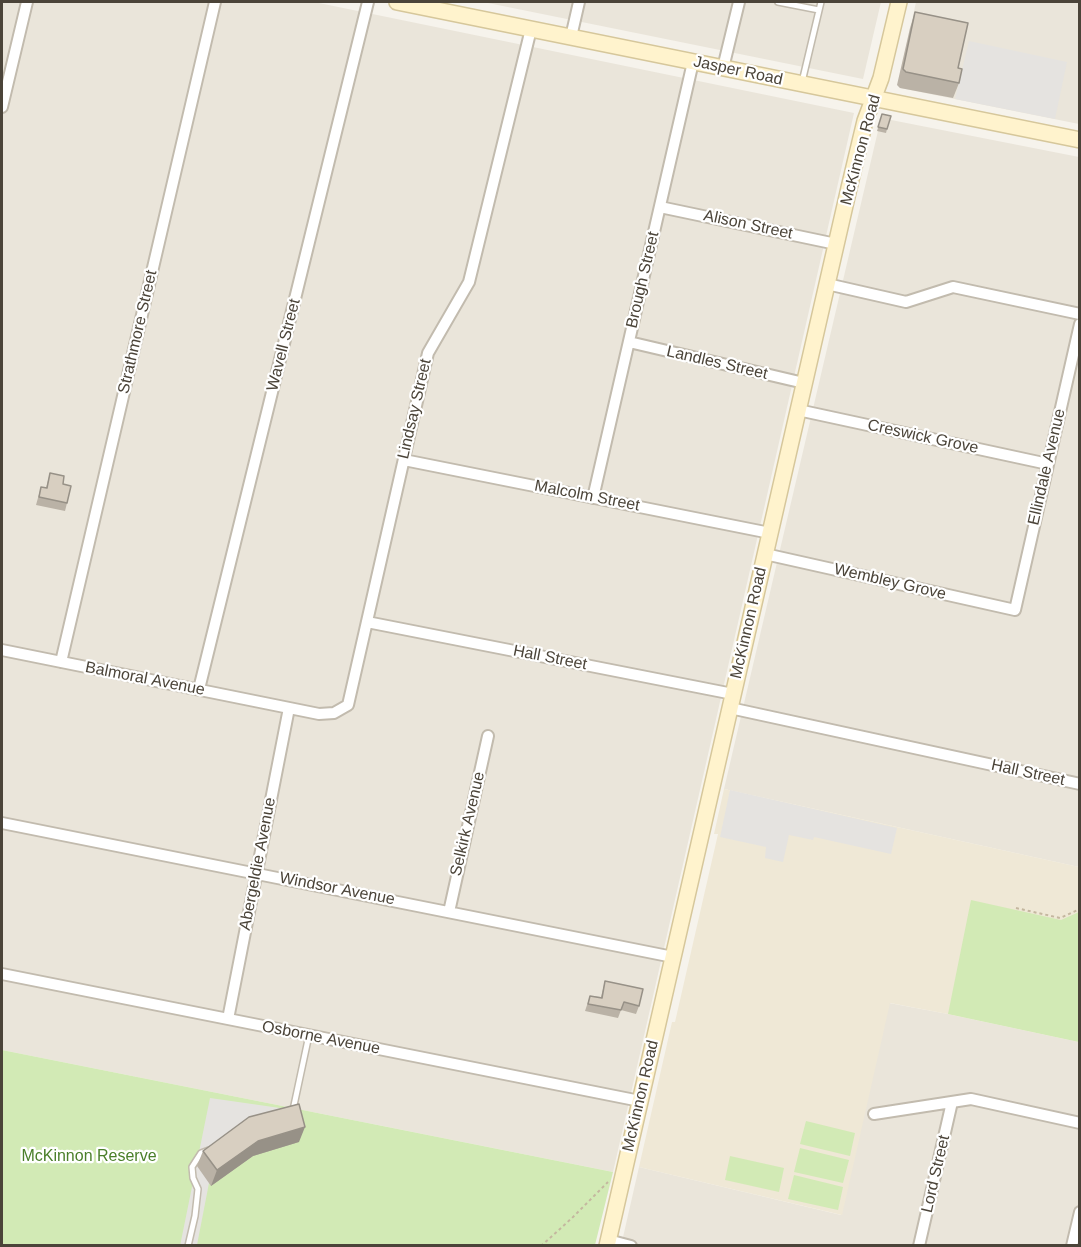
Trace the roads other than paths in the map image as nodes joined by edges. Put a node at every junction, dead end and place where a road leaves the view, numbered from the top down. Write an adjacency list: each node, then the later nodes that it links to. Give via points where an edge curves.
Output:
1 (27, 2): 17 (street)
2 (215, 2): 35 (street, Strathmore Street)
3 (368, 2): 36 (street, Wavell Street)
4 (397, 2): 11 (street, Jasper Road)
5 (579, 2): 12 (street)
6 (739, 2): 14 (street)
7 (778, 2): 10 (lane)
8 (821, 2): 10 (lane)
9 (898, 2): 16 (street, McKinnon Road)
10 (819, 10): 15 (lane)
11 (531, 29): 12 (street, Jasper Road); 27 (street, Lindsay Street, via 469,282 428,353)
12 (571, 37): 13 (street, Jasper Road)
13 (693, 62): 14 (street, Jasper Road); 19 (street, Brough Street)
14 (723, 68): 15 (street, Jasper Road)
15 (802, 85): 16 (street, Jasper Road)
16 (874, 100): 18 (street, Jasper Road); 20 (street, McKinnon Road, via 865,121)
17 (2, 107)
18 (1080, 140)
19 (660, 207): 20 (street, Alison Street); 24 (street, Brough Street)
20 (836, 244): 21 (street, McKinnon Road)
21 (827, 284): 22 (street, via 906,302 953,287); 25 (street, McKinnon Road)
22 (1080, 314)
23 (1080, 324): 28 (street, Ellindale Avenue)
24 (629, 342): 25 (street, Landles Street); 29 (street, Brough Street)
25 (804, 383): 26 (street, McKinnon Road)
26 (798, 410): 28 (street, Creswick Grove); 30 (street, McKinnon Road)
27 (404, 460): 29 (street, Malcolm Street); 33 (street, Lindsay Street)
28 (1048, 464): 32 (street, Ellindale Avenue)
29 (593, 498): 30 (street, Malcolm Street)
30 (770, 533): 31 (street, McKinnon Road)
31 (765, 554): 32 (street, Wembley Grove); 37 (street, McKinnon Road)
32 (1015, 610)
33 (367, 622): 37 (street, Hall Street); 38 (street, Lindsay Street, via 348,705 334,713 319,714)
34 (2, 650): 35 (street, Balmoral Avenue)
35 (61, 662): 36 (street, Balmoral Avenue)
36 (199, 690): 38 (street, Balmoral Avenue)
37 (731, 701): 40 (street, Hall Street); 44 (street, McKinnon Road)
38 (289, 708): 42 (street, Abergeldie Avenue)
39 (488, 736): 43 (street, Selkirk Avenue)
40 (1080, 784)
41 (2, 823): 42 (street, Windsor Avenue)
42 (256, 873): 43 (street, Windsor Avenue); 46 (street, Abergeldie Avenue)
43 (449, 912): 44 (street, Windsor Avenue)
44 (673, 957): 48 (street, McKinnon Road)
45 (2, 974): 46 (street, Osborne Avenue)
46 (228, 1019): 47 (street, Osborne Avenue)
47 (309, 1035): 48 (street, Osborne Avenue); 51 (lane)
48 (640, 1101): 55 (street, McKinnon Road)
49 (952, 1102): 50 (street); 52 (street, via 971,1099); 58 (street, Lord Street)
50 (874, 1114)
51 (292, 1115)
52 (1080, 1123)
53 (216, 1146): 56 (lane, via 201,1153 192,1167 198,1189)
54 (1080, 1212): 59 (street)
55 (607, 1243): 57 (street)
56 (188, 1245)
57 (631, 1245)
58 (919, 1245)
59 (1072, 1245)

